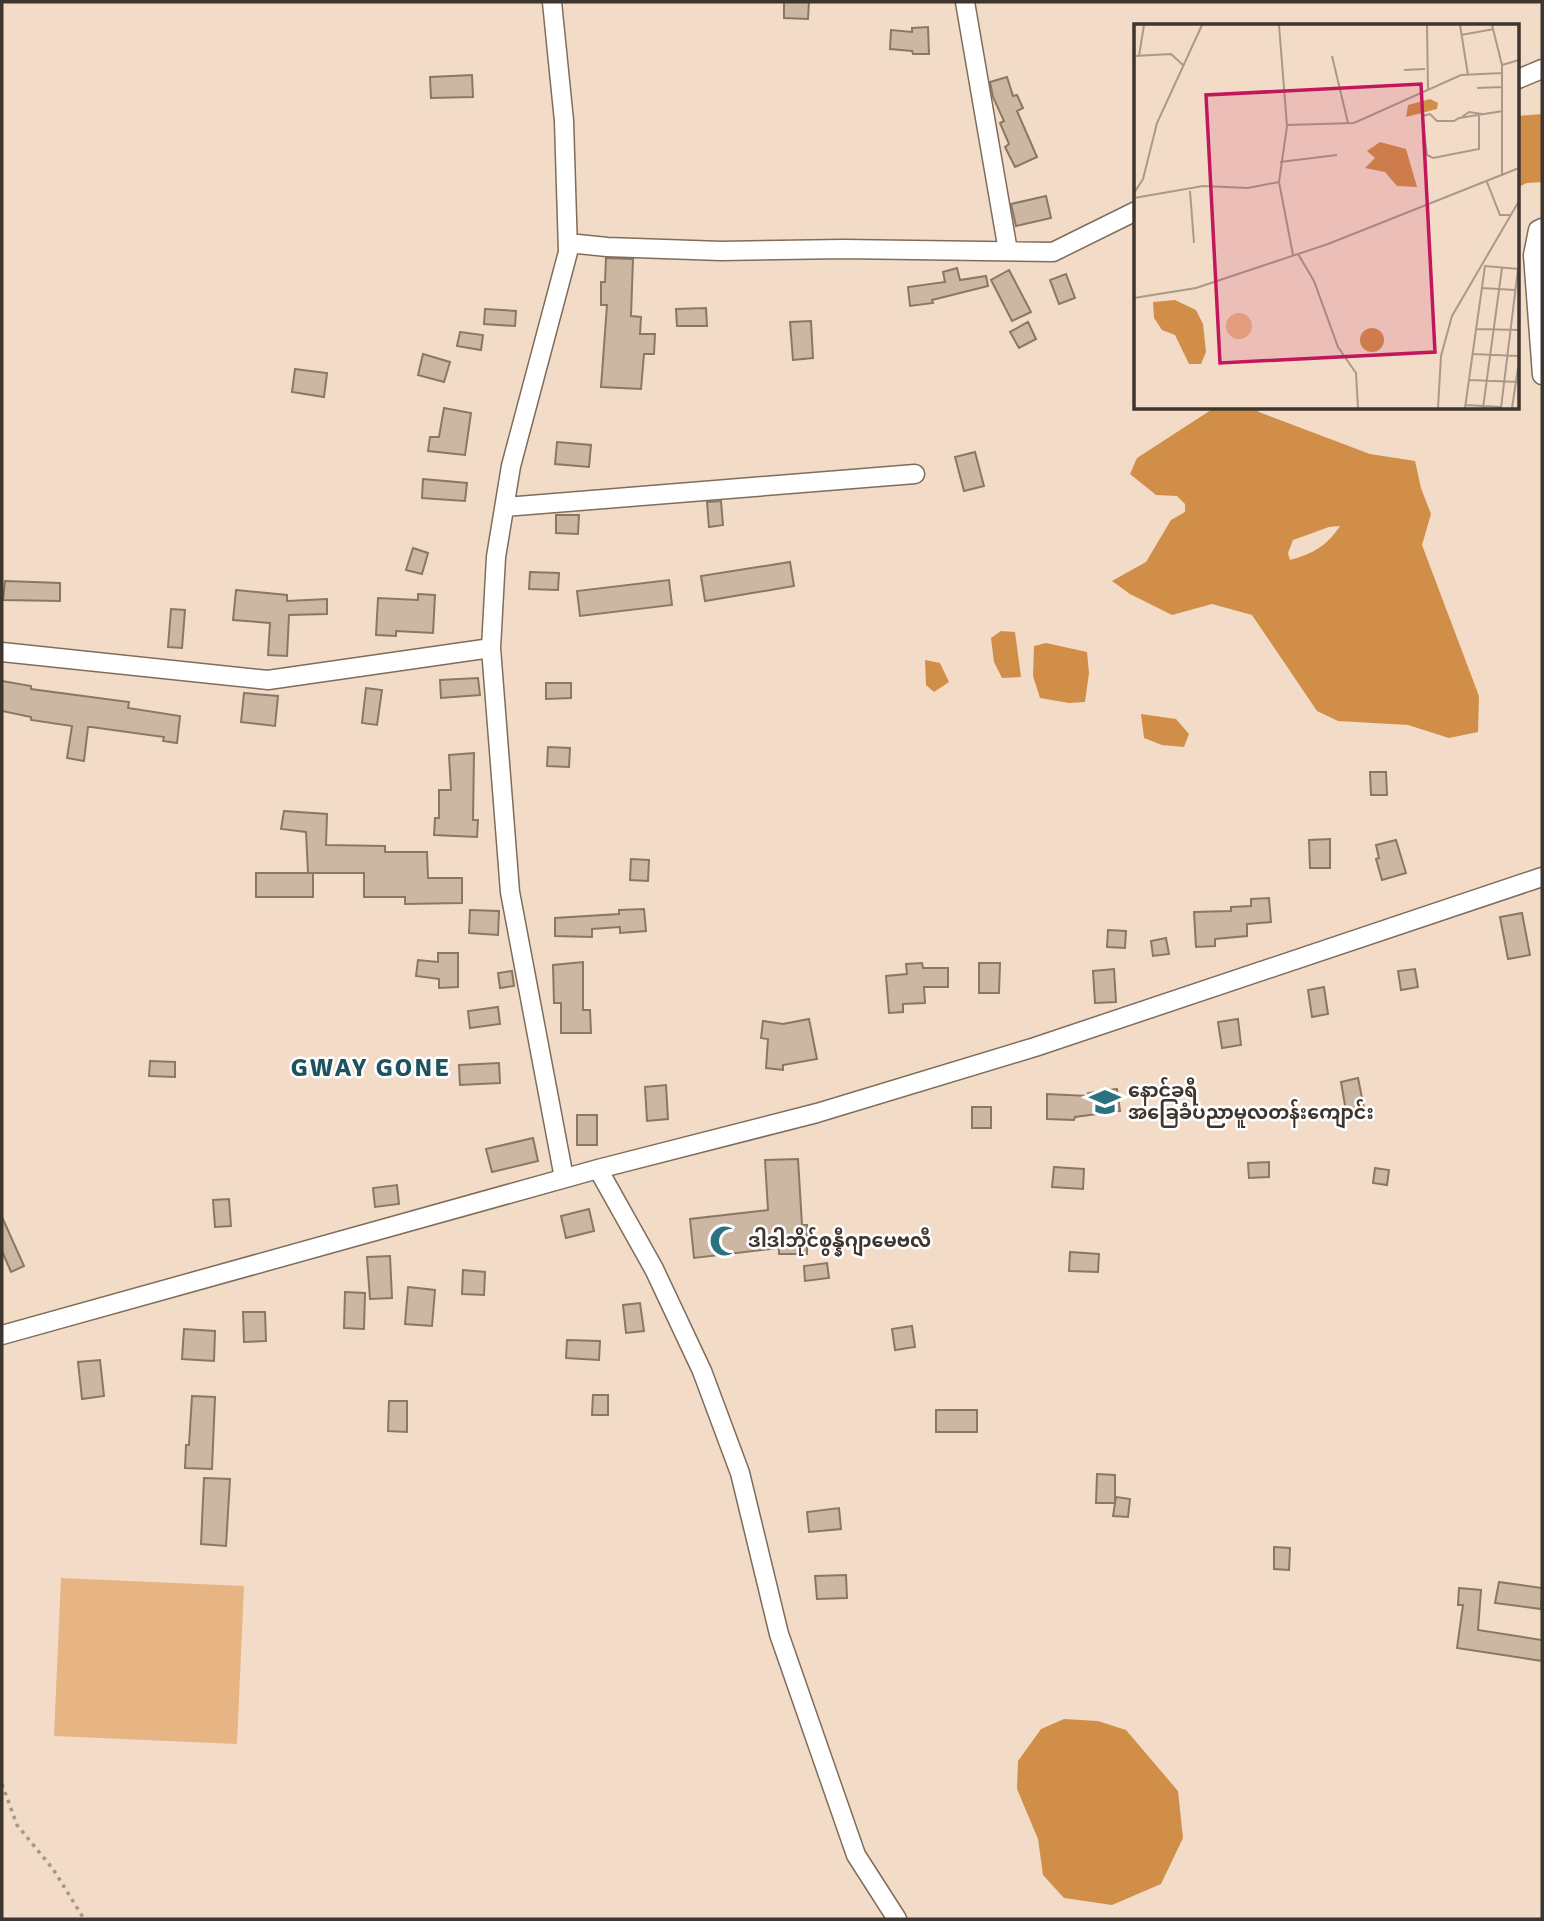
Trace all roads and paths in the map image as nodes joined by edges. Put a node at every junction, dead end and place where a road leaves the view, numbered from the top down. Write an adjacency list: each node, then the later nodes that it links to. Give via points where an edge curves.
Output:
1 (552, 2): 7 (street, via 564,121)
2 (965, 2): 8 (street)
3 (1542, 69): 4 (street)
4 (1520, 78)
5 (1134, 212): 8 (street, via 1053,252)
6 (1542, 228): 9 (street, via 1533,255)
7 (568, 243): 8 (street, via 722,251); 11 (street, via 511,466)
8 (1008, 251)
9 (1542, 375)
10 (915, 474): 11 (street)
11 (505, 507): 12 (street, via 496,557)
12 (491, 648): 13 (street, via 268,680); 16 (street, via 510,892)
13 (2, 652)
14 (1542, 877): 15 (street, via 1022,1051 817,1113)
15 (598, 1169): 16 (street); 20 (street, via 654,1269 702,1371 740,1474 779,1634 856,1855)
16 (564, 1178): 17 (street)
17 (2, 1335)
18 (2, 1784): 19 (path, via 17,1825 53,1869)
19 (83, 1919)
20 (898, 1919)

